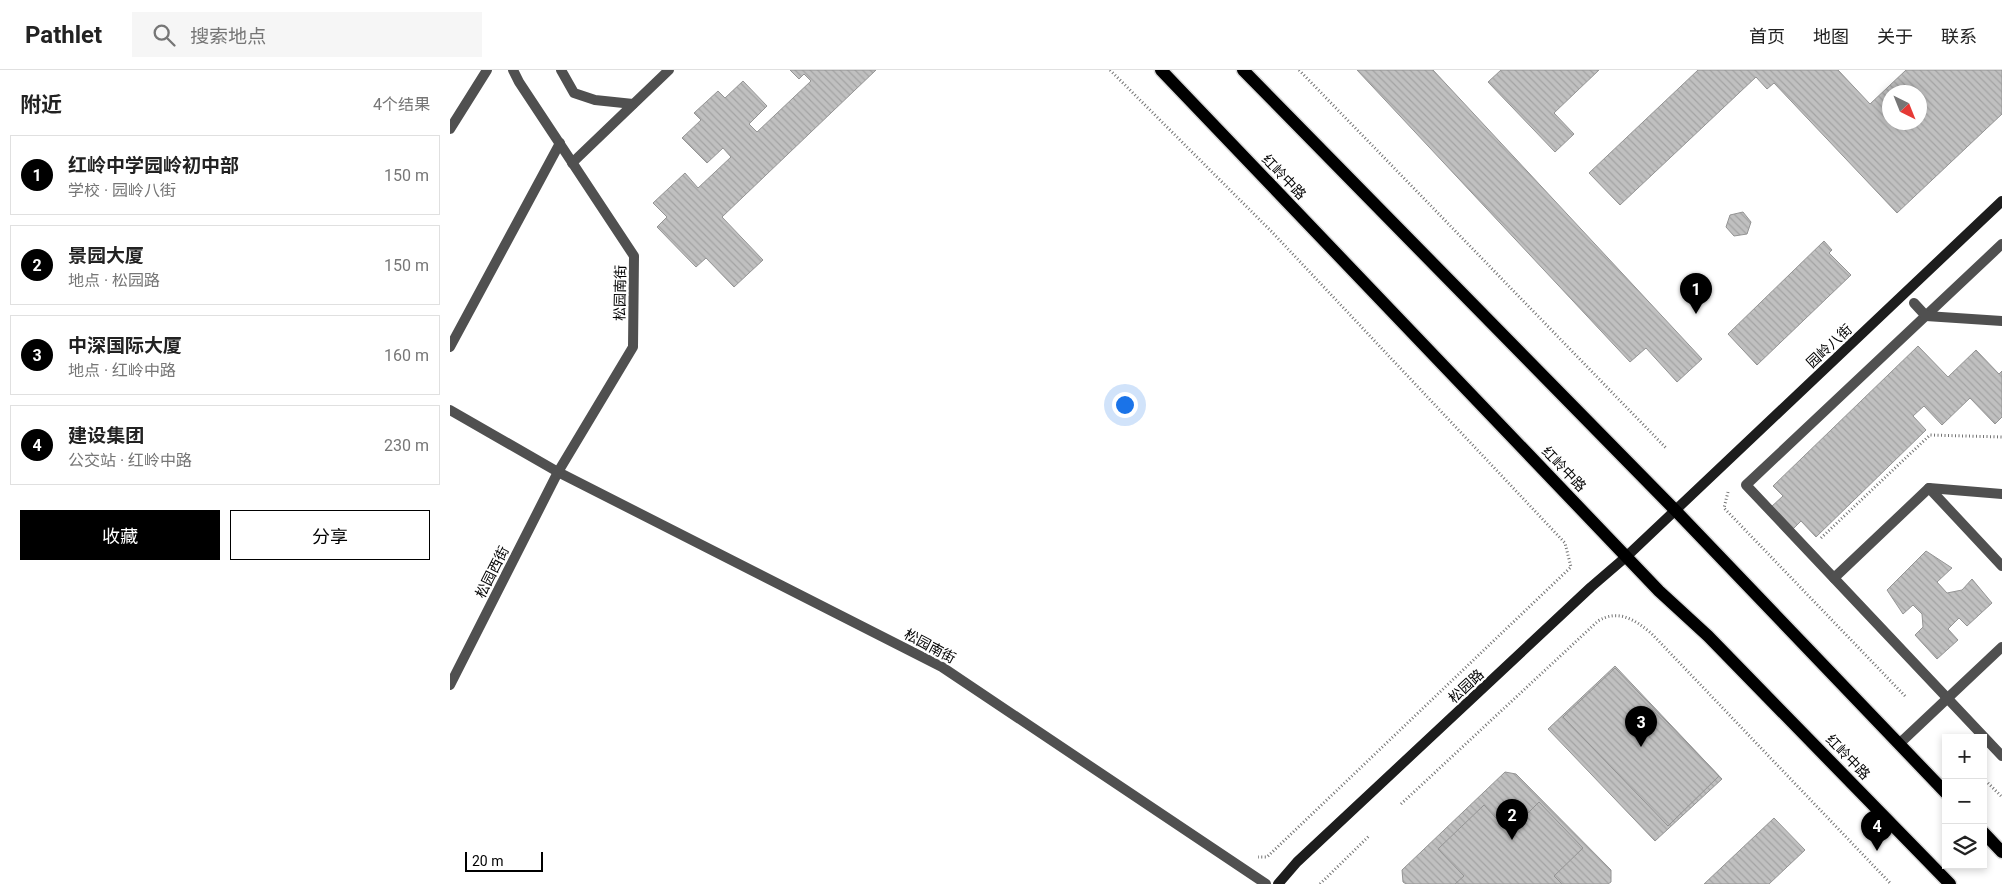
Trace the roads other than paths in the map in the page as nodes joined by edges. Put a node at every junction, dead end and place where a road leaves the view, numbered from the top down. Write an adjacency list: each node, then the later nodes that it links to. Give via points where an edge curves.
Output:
1 (487, 70): 8 (street)
2 (513, 70): 9 (street, 松园南街)
3 (561, 70): 7 (street, via 574,93 595,100)
4 (669, 70): 7 (street)
5 (1161, 70): 22 (main road, 红岭中路)
6 (1243, 70): 21 (main road)
7 (633, 104): 10 (street)
8 (450, 129)
9 (560, 144): 10 (street, 松园南街); 16 (street)
10 (572, 163): 18 (street, 松园南街, via 634,256 633,347)
11 (2002, 201): 21 (street, 园岭八街)
12 (2002, 244): 14 (street)
13 (1914, 304): 14 (street)
14 (1926, 316): 15 (street); 24 (street, via 1746,485)
15 (2002, 321)
16 (450, 347)
17 (450, 410): 18 (street, 松园南街)
18 (558, 472): 26 (street, 松园西街); 33 (street, 松园南街, via 942,667)
19 (1929, 488): 20 (street); 23 (street); 24 (street)
20 (2002, 494)
21 (1675, 510): 22 (street, 松园路); 28 (main road)
22 (1627, 556): 34 (street, 松园路, via 1326,835); 35 (main road, 红岭中路)
23 (2002, 566)
24 (1834, 578): 27 (street)
25 (2002, 647): 27 (street)
26 (451, 682)
27 (1948, 699): 28 (street); 29 (street)
28 (1899, 744): 30 (main road)
29 (2002, 756)
30 (1942, 788)
31 (1987, 836): 32 (main road)
32 (2002, 852)
33 (1266, 884)
34 (1278, 884)
35 (1950, 884)

